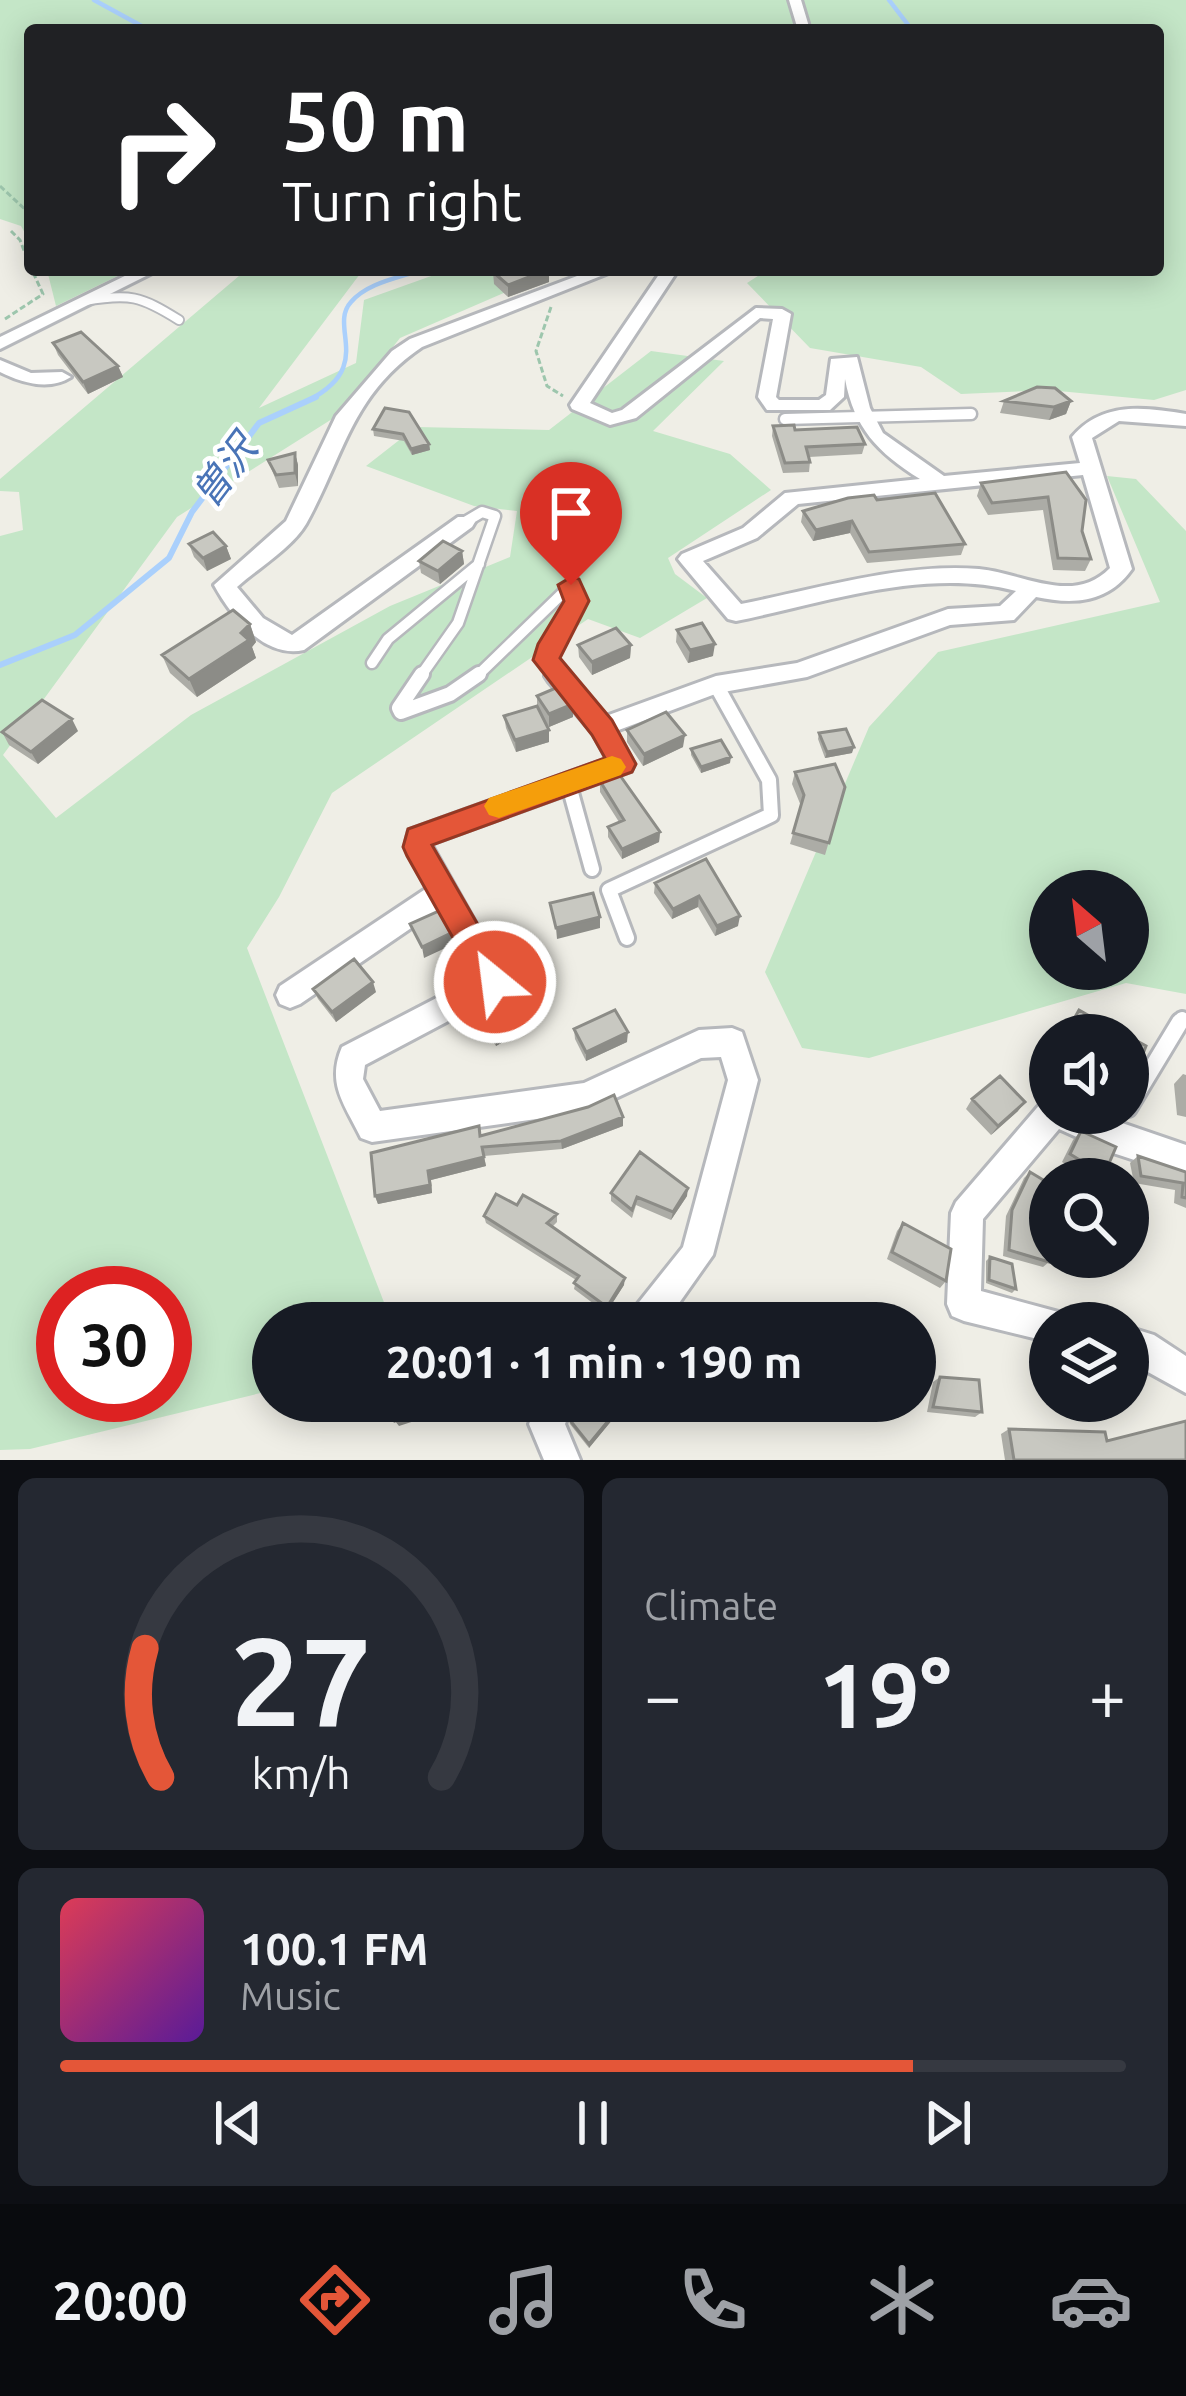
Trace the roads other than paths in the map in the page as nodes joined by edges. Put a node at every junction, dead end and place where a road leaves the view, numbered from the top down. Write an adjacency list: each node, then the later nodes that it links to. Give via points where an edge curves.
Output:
1 (137, 276): 4 (street)
2 (594, 276): 15 (street, via 398,356 345,416 295,525 225,585 272,636 296,644)
3 (666, 276): 9 (street, via 579,405 610,419 629,414 756,313 771,310 782,314 767,398 774,406 823,406 835,397 837,363 851,361)
4 (84, 301): 5 (lane, via 125,294); 6 (street)
5 (179, 320)
6 (0, 344)
7 (0, 365): 8 (street, via 28,379)
8 (62, 377)
9 (859, 415): 10 (lane); 11 (lane); 14 (street, via 886,451)
10 (971, 415)
11 (785, 419)
12 (1186, 420): 13 (street, via 1131,412 1094,422 1082,436)
13 (1088, 468): 14 (street); 17 (street, via 1121,569 1107,586 1076,594)
14 (943, 484): 17 (street, via 792,498 750,532 689,559 736,614 906,582 982,576)
15 (465, 522): 16 (lane, via 482,512 495,516)
16 (480, 564): 18 (lane, via 388,639); 19 (lane, via 458,623 401,712 468,682 571,585 577,601 546,660)
17 (1030, 590): 20 (street, via 1006,614 948,617 800,671)
18 (372, 663)
19 (557, 676): 21 (street)
20 (716, 685): 21 (street); 25 (lane, via 769,780 771,815 609,890)
21 (602, 727): 22 (street, via 622,764)
22 (568, 782): 23 (lane); 24 (street, via 418,838)
23 (592, 869)
24 (445, 891): 26 (street); 32 (street, via 495,982 352,1057 349,1080 372,1127 586,1097 699,1044 732,1042 743,1079 697,1255)
25 (627, 938)
26 (290, 995)
27 (1182, 1019): 28 (lane)
28 (1149, 1073)
29 (1037, 1134): 33 (street, via 967,1213 964,1304)
30 (1144, 1134): 31 (street)
31 (1186, 1161)
32 (660, 1302)
33 (1029, 1320)
34 (1149, 1352): 35 (street)
35 (1186, 1376)
36 (549, 1422): 37 (street)
37 (562, 1460)

